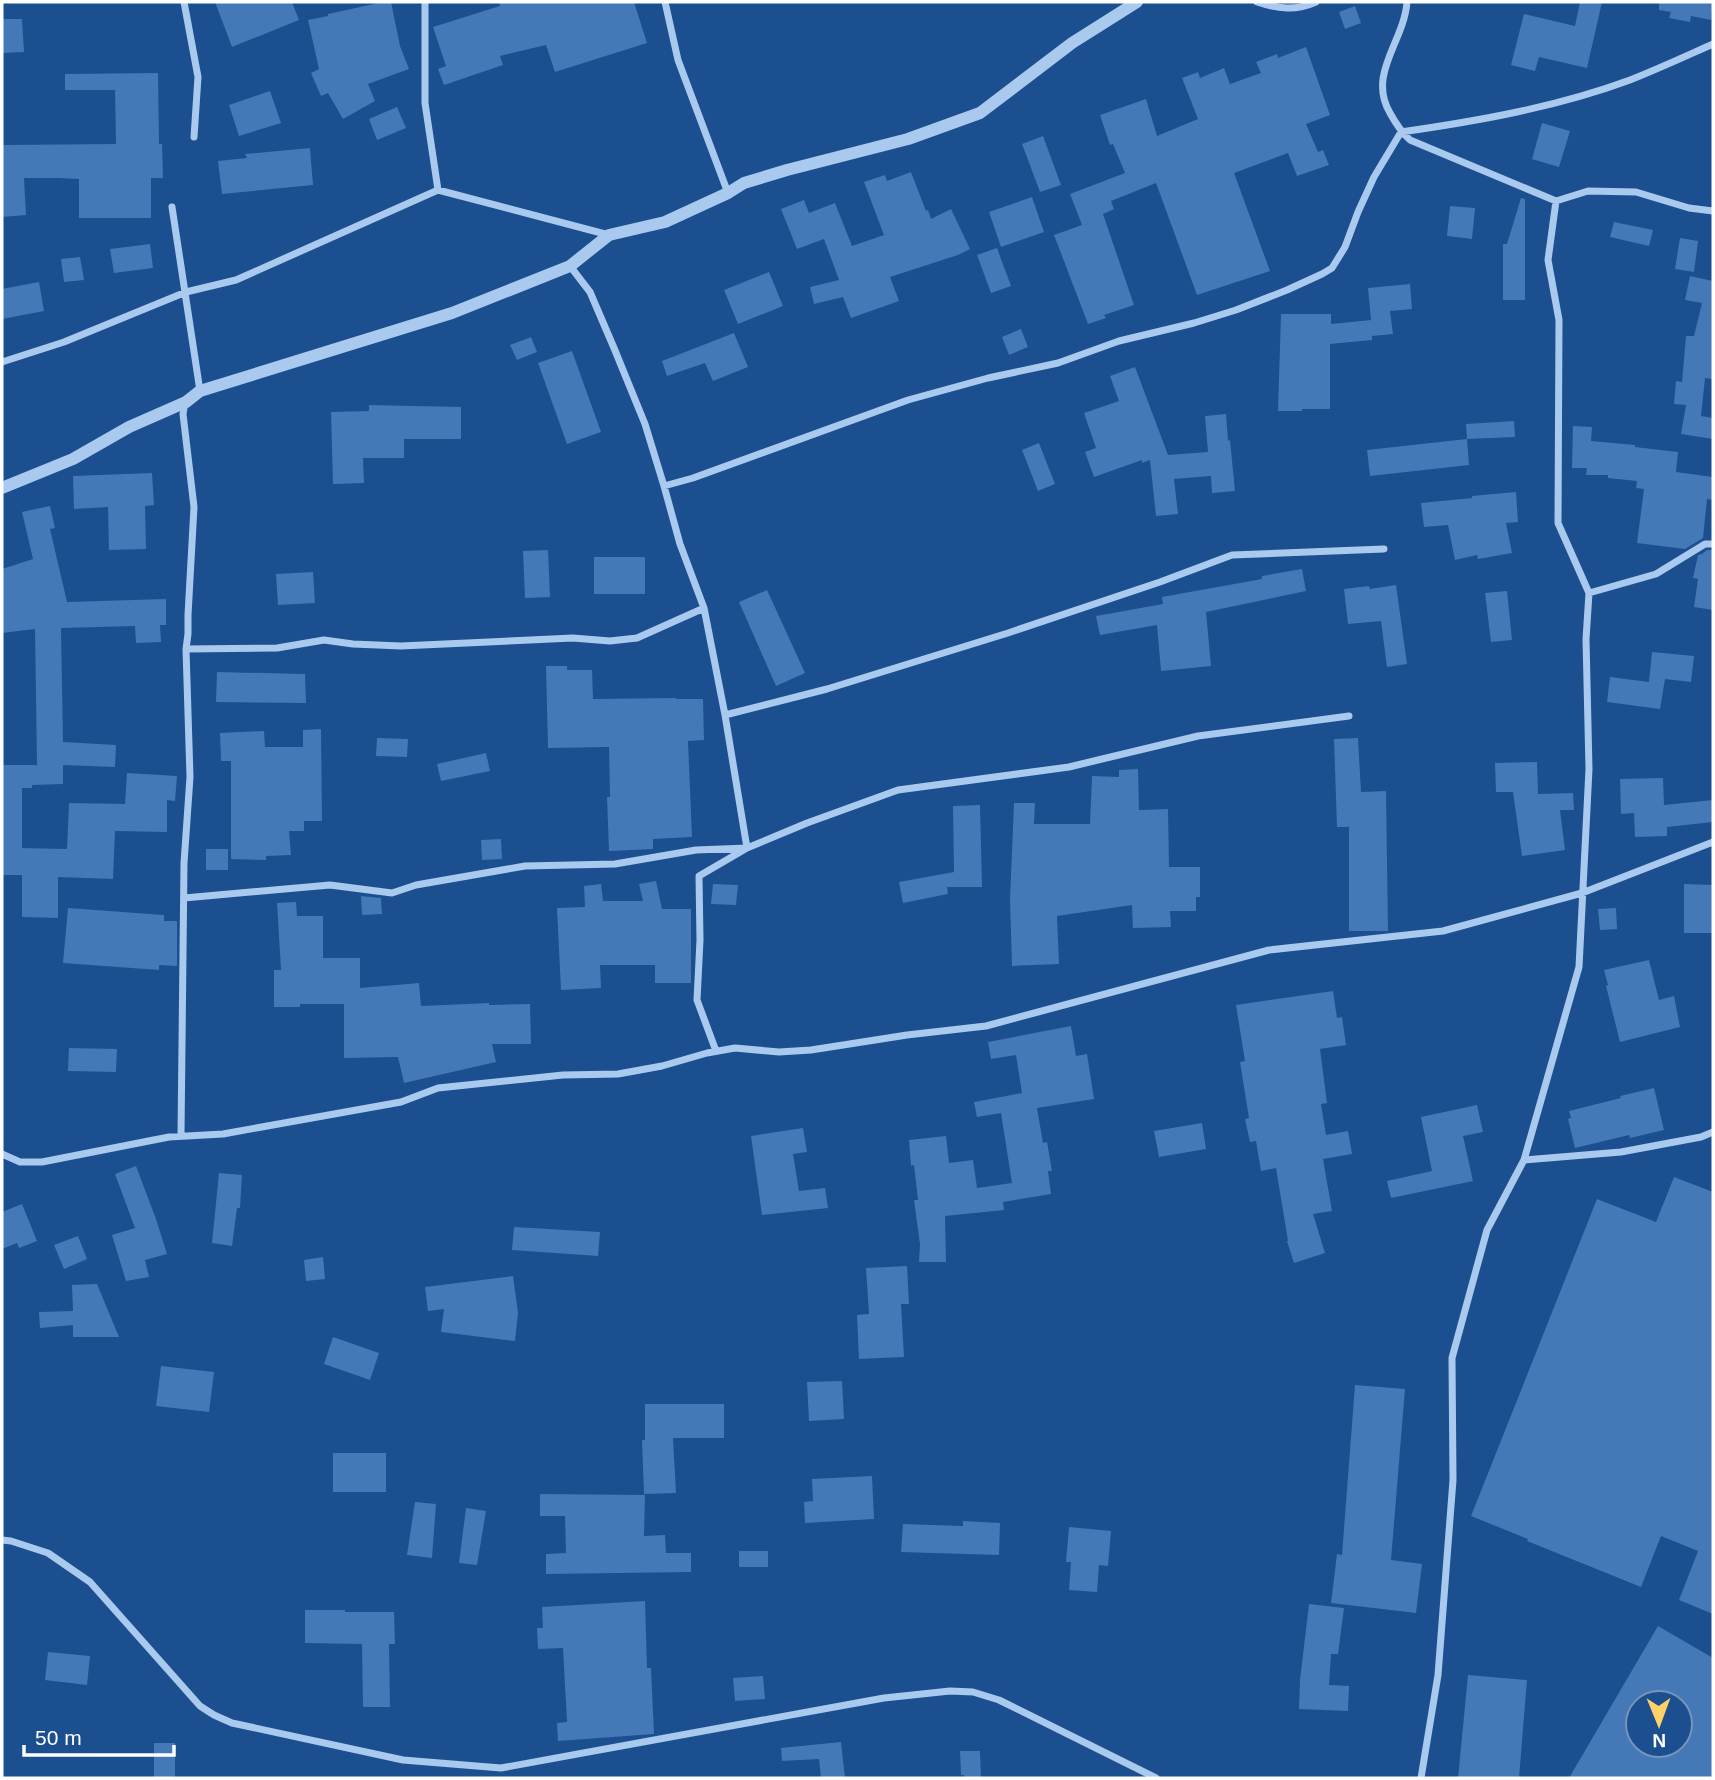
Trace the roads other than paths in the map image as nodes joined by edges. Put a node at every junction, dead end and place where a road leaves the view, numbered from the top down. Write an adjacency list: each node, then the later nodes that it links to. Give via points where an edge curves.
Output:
1 (184, 2): 10 (street, via 198,77)
2 (425, 2): 11 (street, via 425,103)
3 (665, 2): 12 (street, via 678,60)
4 (1137, 2): 12 (street, via 1072,43 980,113 908,139 744,183)
5 (1257, 2): 6 (street, via 1275,8)
6 (1316, 2)
7 (1407, 2): 9 (street, via 1381,78 1384,103)
8 (1713, 44): 9 (street, via 1591,92 1468,122)
9 (1401, 132): 13 (street, via 1410,140); 22 (street, via 1374,177 1332,268 1298,285 1194,323 908,400)
10 (194, 137)
11 (438, 190): 16 (street); 18 (street, via 236,279)
12 (728, 193): 16 (street, via 665,222)
13 (1556, 201): 15 (street, via 1587,191 1636,192); 26 (street, via 1548,260 1559,320 1558,523)
14 (172, 207): 18 (street)
15 (1713, 211)
16 (610, 235): 17 (street)
17 (570, 266): 20 (street, via 452,313); 22 (street, via 590,292 645,424)
18 (186, 292): 19 (street); 20 (street)
19 (2, 362)
20 (200, 391): 21 (street)
21 (186, 402): 23 (street, via 73,459); 28 (street, via 183,414 194,508)
22 (664, 486): 27 (street)
23 (2, 488)
24 (1713, 544): 26 (street, via 1705,544 1656,574)
25 (1384, 549): 29 (street, via 1232,555 1008,633)
26 (1589, 593): 33 (street, via 1589,769)
27 (704, 608): 28 (street, via 637,638 610,641 573,638 401,646 324,640 277,648); 29 (street)
28 (186, 649): 34 (street, via 190,777)
29 (725, 715): 32 (street)
30 (1349, 716): 32 (street, via 1198,736 1069,766 898,790)
31 (1713, 842): 33 (street)
32 (747, 848): 34 (street, via 696,850 615,864 525,866 392,893 330,885); 35 (street, via 699,876 697,1000)
33 (1582, 892): 35 (street, via 1443,931 1269,950 986,1027 811,1050 734,1048); 39 (street, via 1579,967)
34 (184, 898): 37 (street)
35 (716, 1052): 37 (street, via 618,1073 438,1088 401,1102 233,1132)
36 (1713, 1132): 39 (street, via 1621,1152)
37 (181, 1135): 38 (street, via 42,1162)
38 (2, 1154)
39 (1524, 1160): 42 (street, via 1488,1230 1452,1358 1452,1480 1438,1675)
40 (2, 1540): 41 (street, via 48,1553 90,1582 200,1706 214,1715 232,1723 403,1760 501,1768 859,1702 950,1690 999,1700)
41 (1156, 1778)
42 (1421, 1778)

